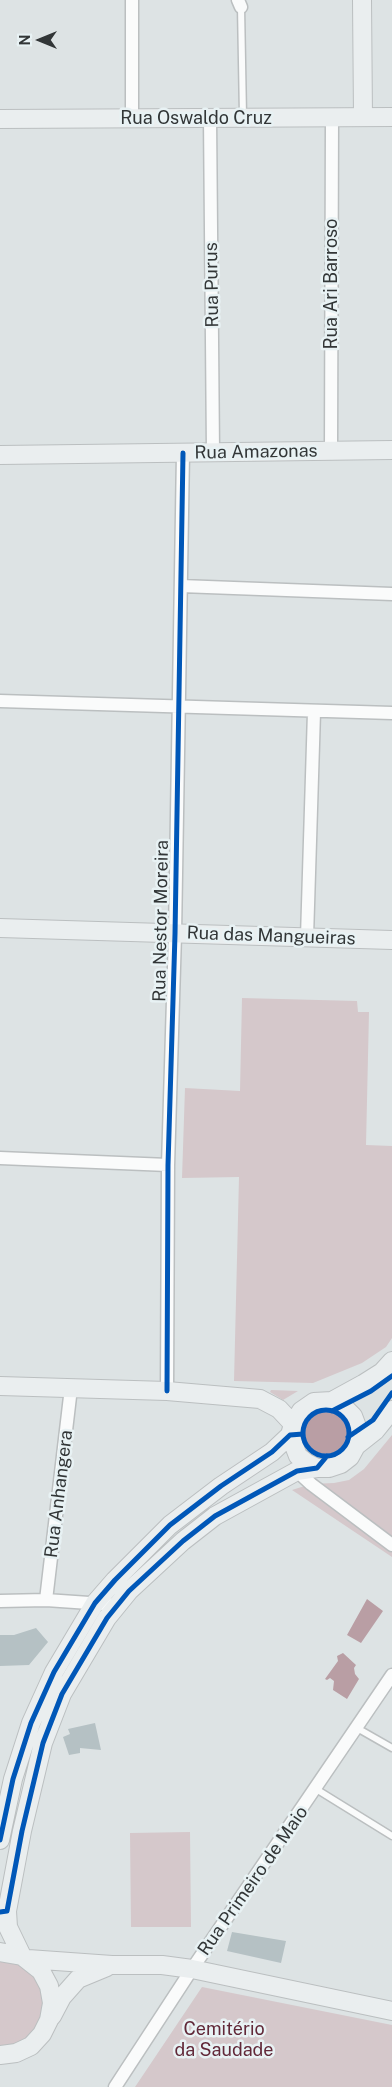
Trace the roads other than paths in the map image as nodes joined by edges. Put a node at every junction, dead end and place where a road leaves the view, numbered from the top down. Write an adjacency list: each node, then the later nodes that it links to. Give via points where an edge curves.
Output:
1 (132, 0): 7 (street)
2 (362, 0): 5 (main road)
3 (239, 4): 9 (lane)
4 (332, 117): 5 (main road, Rua Oswaldo Cruz); 9 (main road, Rua Oswaldo Cruz); 12 (street, Rua Ari Barroso)
5 (363, 117): 6 (main road, Rua Oswaldo Cruz)
6 (392, 117)
7 (132, 118): 8 (main road, Rua Oswaldo Cruz); 10 (main road, Rua Oswaldo Cruz)
8 (210, 118): 9 (main road, Rua Oswaldo Cruz); 13 (street, Rua Purus)
9 (244, 118)
10 (0, 119)
11 (392, 450): 12 (main road, Rua Amazonas)
12 (331, 451): 13 (main road, Rua Amazonas)
13 (213, 452): 14 (main road, Rua Amazonas)
14 (184, 453): 15 (main road, Rua Amazonas); 16 (street, Rua Nestor Moreira)
15 (0, 455)
16 (181, 586): 17 (street); 19 (street, Rua Nestor Moreira)
17 (392, 594)
18 (0, 701): 19 (street)
19 (179, 707): 20 (street); 23 (street, Rua Nestor Moreira)
20 (314, 712): 21 (street); 24 (street)
21 (392, 713)
22 (0, 928): 23 (main road, Rua das Mangueiras)
23 (175, 934): 24 (main road, Rua das Mangueiras); 27 (street, Rua Nestor Moreira)
24 (307, 937): 25 (main road, Rua das Mangueiras)
25 (392, 940)
26 (0, 1158): 27 (street)
27 (168, 1165): 31 (street, Rua Nestor Moreira)
28 (392, 1361): 32 (main road, via 382,1372)
29 (0, 1386): 30 (main road)
30 (71, 1388): 31 (main road); 39 (street, Rua Anhangera)
31 (166, 1391): 34 (main road, via 260,1399 279,1409)
32 (332, 1401): 34 (main road, via 314,1402 300,1411); 35 (main road, via 342,1405 353,1416 358,1432)
33 (392, 1410): 35 (main road, via 375,1431)
34 (291, 1430): 36 (main road, via 298,1456); 41 (main road, via 272,1452 170,1525)
35 (356, 1446): 36 (main road, via 341,1464)
36 (317, 1468): 37 (main road)
37 (297, 1471): 38 (street); 42 (main road, via 216,1516 183,1541)
38 (392, 1545)
39 (46, 1600): 40 (street); 41 (street)
40 (0, 1601)
41 (95, 1603): 42 (street); 48 (main road, via 54,1672 31,1723 13,1779)
42 (118, 1605): 50 (main road, via 106,1618 62,1694 43,1743 7,1911 8,1927)
43 (392, 1676): 44 (street, Rua Primeiro de Maio)
44 (357, 1728): 45 (lane); 46 (street, Rua Primeiro de Maio)
45 (392, 1748)
46 (316, 1789): 47 (lane); 52 (street, Rua Primeiro de Maio)
47 (392, 1836)
48 (0, 1840)
49 (0, 1952): 50 (main road)
50 (25, 1958): 51 (main road); 54 (main road, via 41,1971 49,1986)
51 (112, 1965): 52 (main road); 54 (main road, via 78,1979 62,1997)
52 (192, 1969): 53 (main road); 56 (street, Rua Primeiro de Maio)
53 (392, 2011)
54 (50, 2020): 55 (main road, via 30,2046)
55 (0, 2056)
56 (115, 2087)

